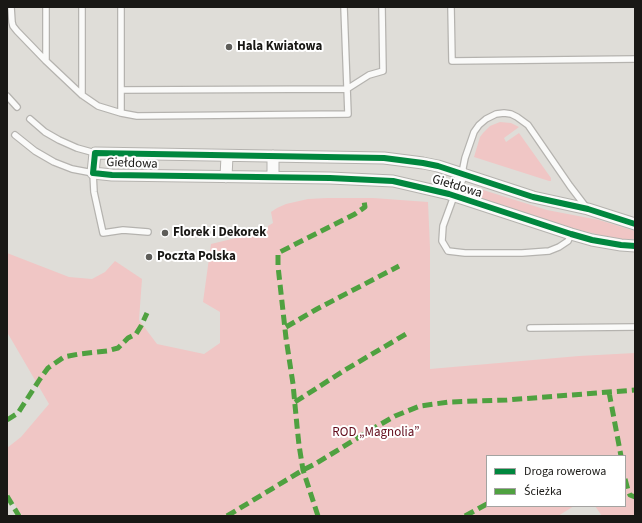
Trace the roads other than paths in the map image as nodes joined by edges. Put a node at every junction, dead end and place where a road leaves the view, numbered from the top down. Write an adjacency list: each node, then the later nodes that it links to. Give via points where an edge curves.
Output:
1 (11, 7): 9 (lane, via 13,26)
2 (46, 7): 9 (lane)
3 (82, 7): 12 (lane)
4 (121, 7): 11 (lane)
5 (344, 7): 10 (lane)
6 (382, 7): 10 (lane, via 384,71 369,75)
7 (451, 7): 8 (lane, via 452,61)
8 (635, 59)
9 (46, 61): 12 (lane)
10 (347, 88): 11 (lane); 15 (lane, via 348,114 137,116)
11 (121, 90): 15 (lane)
12 (82, 95): 15 (lane, via 98,106)
13 (7, 96): 14 (lane)
14 (17, 107)
15 (121, 113)
16 (30, 120): 18 (lane, via 59,140)
17 (15, 135): 21 (lane, via 54,162 72,170)
18 (95, 153): 19 (street, Giełdowa); 21 (street, Giełdowa)
19 (227, 156): 20 (street, Giełdowa); 23 (street)
20 (273, 156): 22 (street, Giełdowa, via 384,158 423,162); 24 (street)
21 (93, 173): 23 (street, Giełdowa); 28 (lane, via 94,192 103,233 123,230)
22 (462, 173): 25 (street); 26 (street, Giełdowa, via 533,197); 26 (lane, via 474,132 479,125 496,114 511,114 528,125)
23 (226, 177): 24 (street, Giełdowa)
24 (273, 177): 25 (street, Giełdowa, via 393,181)
25 (454, 196): 29 (street, Giełdowa); 29 (lane, via 443,226 442,241 448,251 549,251 568,241)
26 (588, 209): 27 (street, Giełdowa)
27 (635, 224)
28 (148, 232)
29 (570, 234): 30 (street, Giełdowa)
30 (635, 246)
31 (635, 327): 32 (lane)
32 (530, 328)

